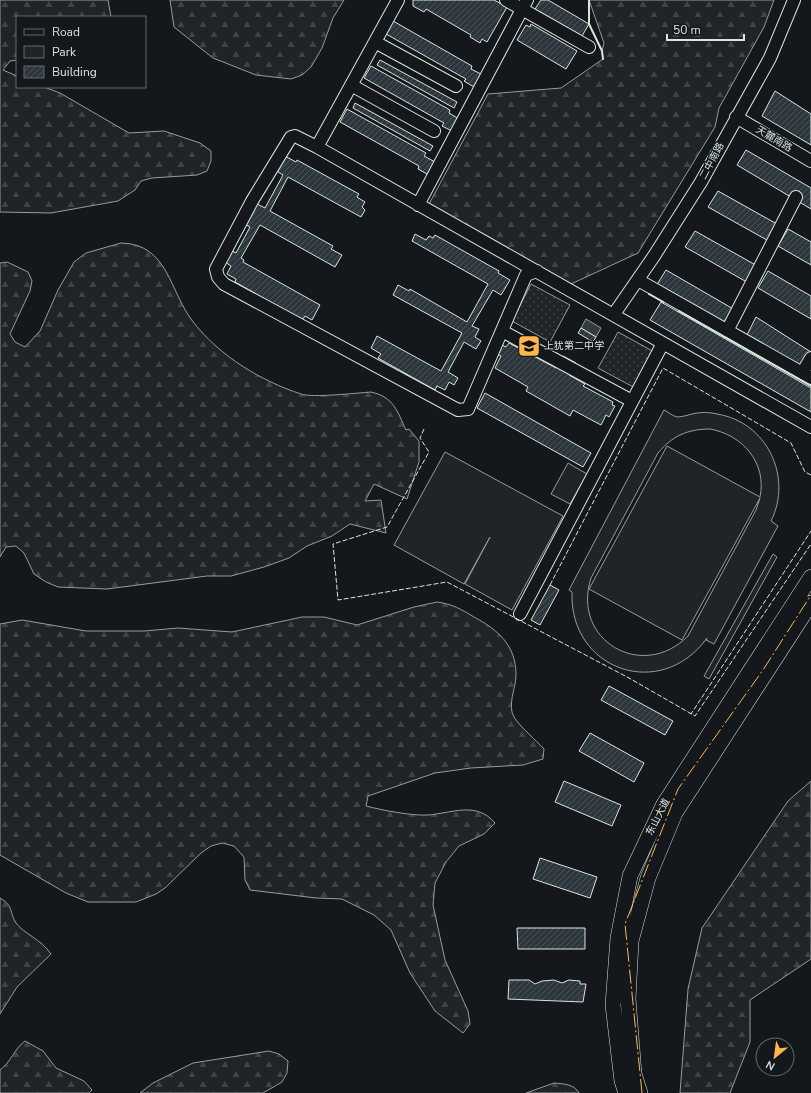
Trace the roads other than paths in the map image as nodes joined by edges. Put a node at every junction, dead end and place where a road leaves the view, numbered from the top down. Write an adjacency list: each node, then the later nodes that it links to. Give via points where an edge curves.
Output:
1 (398, 0): 5 (street)
2 (506, 0): 4 (street)
3 (794, 0): 9 (street, 二中南路, via 770,58)
4 (524, 5): 6 (street); 14 (street)
5 (374, 42): 7 (street); 8 (street)
6 (589, 47)
7 (351, 85): 10 (street); 11 (street)
8 (456, 86)
9 (736, 117): 12 (street, 天麓南路); 16 (street, 二中南路, via 701,182)
10 (434, 131)
11 (317, 147): 14 (street); 18 (street, via 296,136 291,137 252,201 216,269 224,284 458,410 468,409)
12 (811, 161)
13 (796, 197): 19 (street)
14 (418, 205): 15 (street)
15 (537, 271): 17 (street); 18 (street, via 526,275)
16 (638, 280): 17 (street, 二中南路); 19 (street)
17 (614, 314): 20 (street)
18 (502, 331): 23 (street)
19 (727, 331): 22 (street)
20 (663, 342): 23 (street); 24 (street)
21 (811, 358): 22 (street)
22 (807, 376)
23 (632, 401): 27 (street)
24 (811, 427)
25 (811, 577): 28 (main road, 东山大道, via 664,804 630,876 618,938 613,1005 622,1081)
26 (811, 603): 29 (main road, 东山大道, via 675,813 648,878 631,941 628,1000 634,1074)
27 (520, 614)
28 (626, 1093)
29 (640, 1093)

